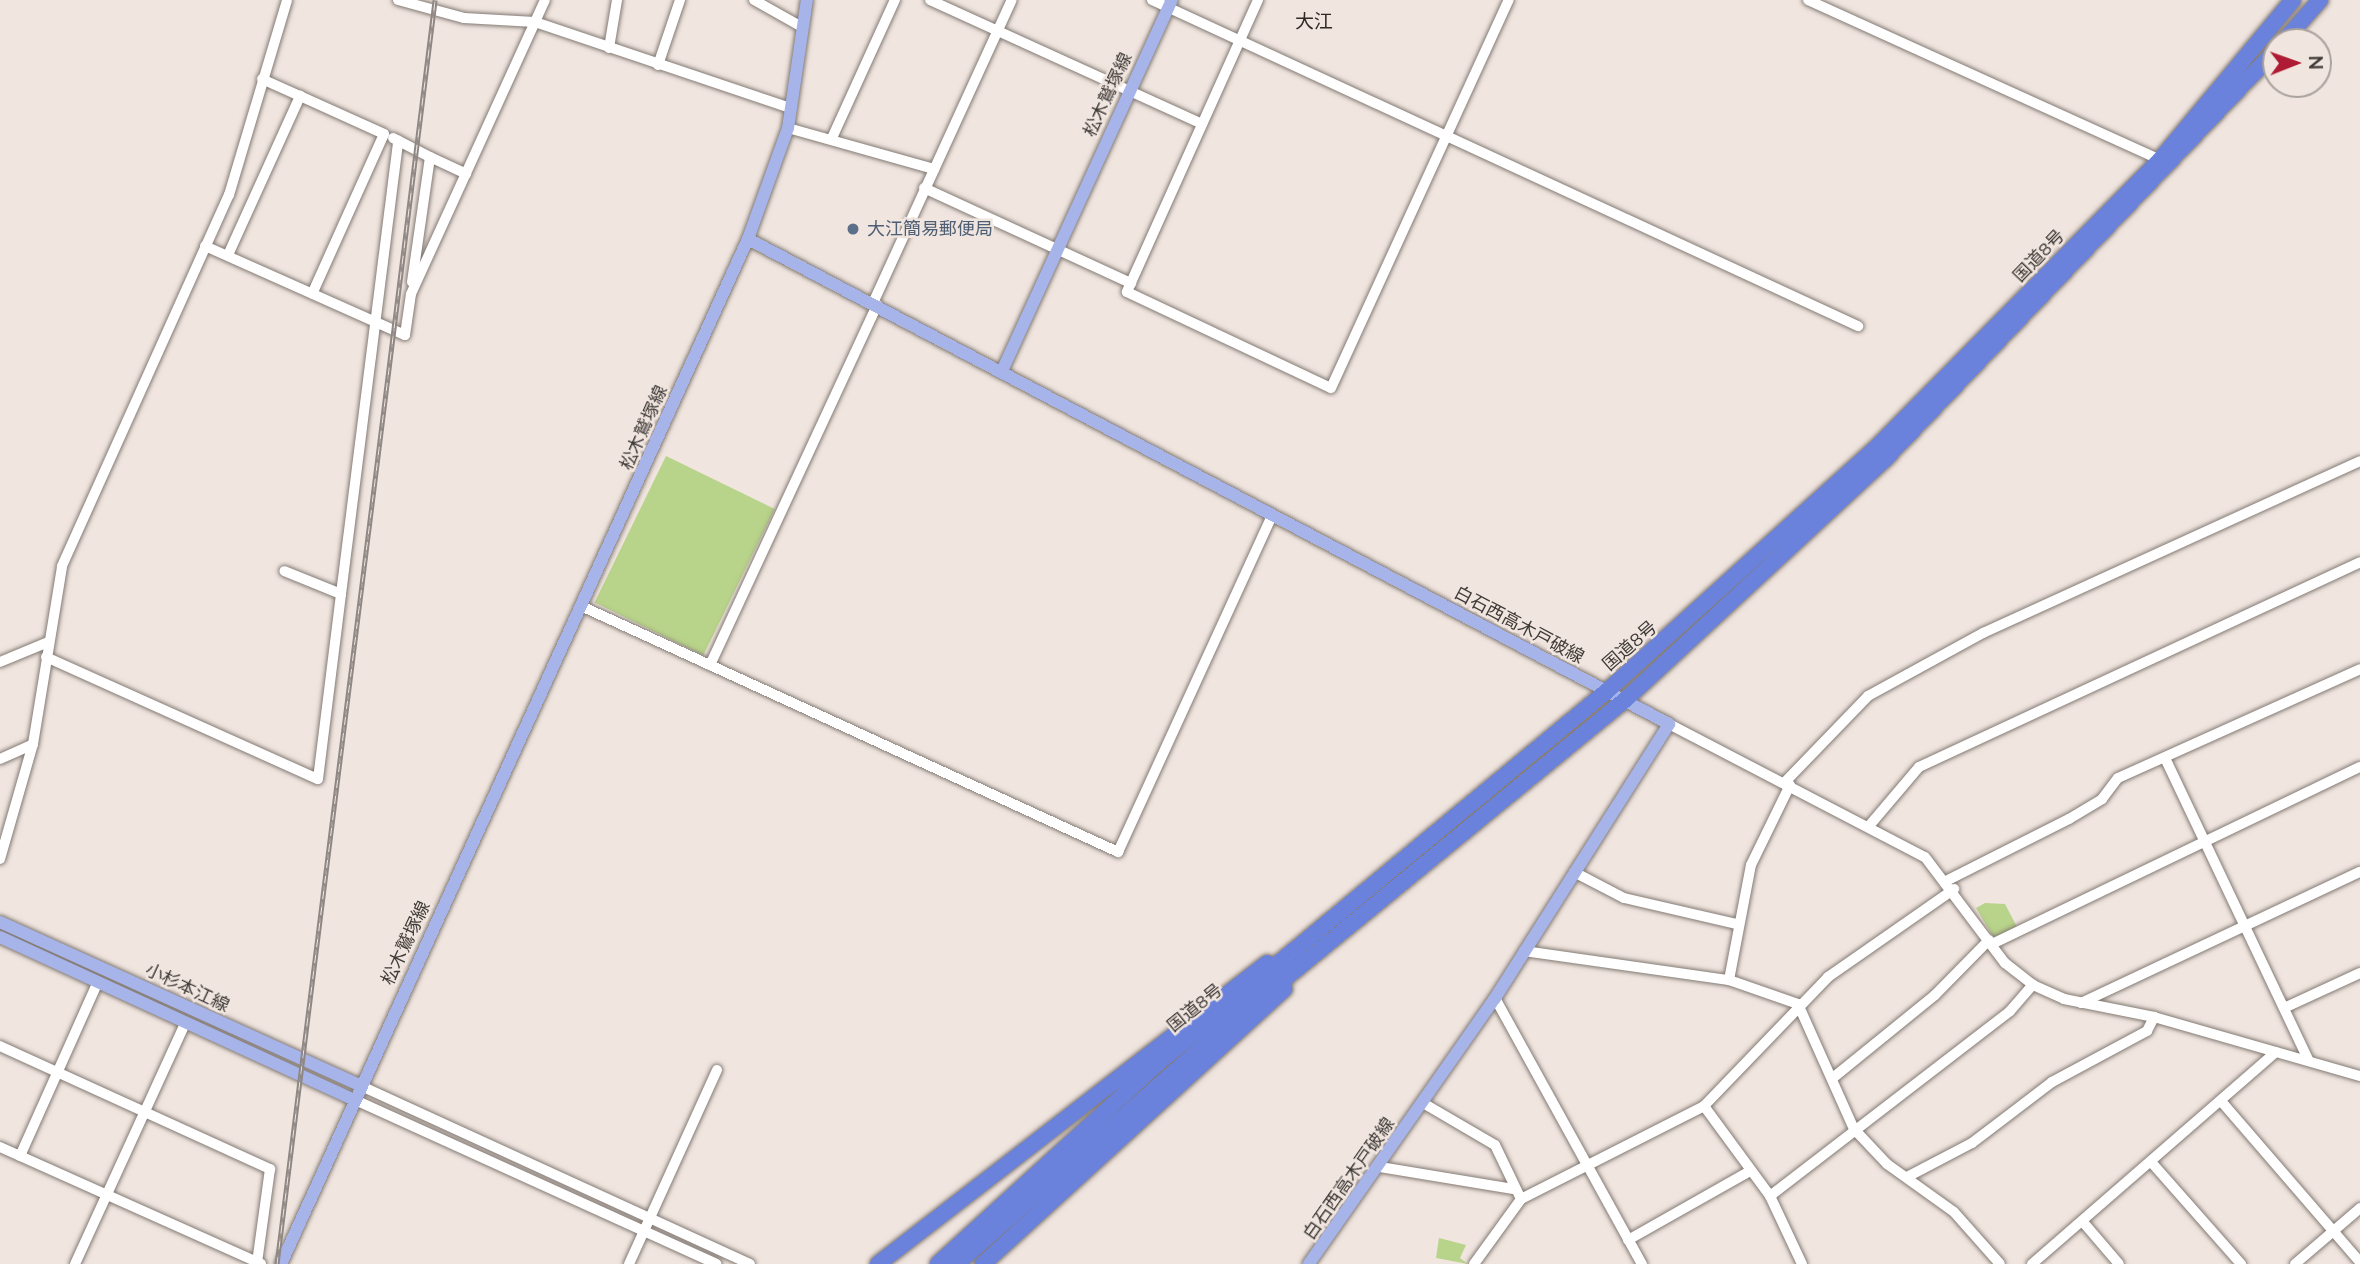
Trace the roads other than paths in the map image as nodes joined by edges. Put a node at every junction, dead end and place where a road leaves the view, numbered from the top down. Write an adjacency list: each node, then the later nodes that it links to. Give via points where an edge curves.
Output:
1 (287, 0): 26 (street)
2 (398, 0): 18 (street, via 464,18)
3 (545, 0): 18 (street)
4 (617, 0): 23 (street)
5 (680, 0): 24 (street)
6 (754, 0): 19 (street)
7 (807, 0): 19 (main road)
8 (895, 0): 34 (street)
9 (930, 0): 21 (street)
10 (1012, 0): 21 (street)
11 (1152, 0): 17 (street)
12 (1258, 0): 22 (street)
13 (1509, 0): 33 (street)
14 (1808, 0): 37 (street)
15 (2293, 0): 37 (highway, 国道8号)
16 (2320, 0): 20 (highway)
17 (1170, 4): 22 (street); 27 (main road, 松木鷲塚線)
18 (535, 22): 23 (street); 39 (street)
19 (802, 27): 29 (main road)
20 (2295, 28)
21 (999, 31): 27 (street); 38 (street)
22 (1238, 43): 30 (street); 33 (street)
23 (608, 48): 24 (street)
24 (658, 65): 29 (street)
25 (2262, 65): 64 (highway, 国道8号, via 2127,212 1885,458)
26 (262, 79): 28 (street); 42 (street, via 229,195)
27 (1130, 91): 30 (street); 43 (main road, 松木鷲塚線)
28 (300, 96): 32 (street); 44 (street)
29 (788, 107): 31 (main road)
30 (1202, 124): 45 (street)
31 (788, 128): 34 (street); 41 (main road)
32 (384, 134): 35 (street); 47 (street)
33 (1446, 135): 45 (street, via 1331,388 1127,292); 50 (street)
34 (832, 138): 38 (street)
35 (398, 141): 36 (street); 49 (street)
36 (430, 157): 39 (street); 46 (street)
37 (2160, 160): 63 (highway, 国道8号, via 1876,448)
38 (934, 169): 40 (street)
39 (466, 174): 46 (street)
40 (924, 188): 43 (street); 48 (street)
41 (748, 239): 48 (main road); 57 (main road, 松木鷲塚線)
42 (205, 246): 44 (street); 58 (street, via 62,566)
43 (1056, 248): 45 (street); 51 (main road, 松木鷲塚線)
44 (229, 255): 47 (street)
45 (1131, 283)
46 (411, 293): 49 (street, via 405,335)
47 (312, 294): 49 (street)
48 (875, 304): 51 (main road); 61 (street)
49 (376, 322): 56 (street)
50 (1858, 326)
51 (1002, 372): 53 (main road, 白石西高木戸破線)
52 (2360, 460): 70 (street, via 1983,633 1868,696)
53 (1272, 514): 61 (street, via 1118,852); 63 (main road, 白石西高木戸破線)
54 (2360, 562): 71 (street, via 1919,767)
55 (284, 571): 56 (street)
56 (341, 594): 59 (street, via 318,779)
57 (581, 606): 61 (street); 102 (main road, 松木鷲塚線)
58 (48, 642): 59 (street); 60 (street)
59 (46, 657): 66 (street)
60 (0, 662)
61 (710, 665)
62 (2360, 669): 67 (street)
63 (1607, 691): 64 (main road, 白石西高木戸破線); 77 (highway, 国道8号)
64 (1625, 700): 65 (main road, 白石西高木戸破線); 84 (highway, 国道8号)
65 (1665, 722): 70 (street); 74 (main road, 白石西高木戸破線)
66 (33, 744): 68 (street); 73 (street)
67 (2165, 758): 72 (street); 76 (street, via 2118,778 2102,799)
68 (0, 759)
69 (2360, 767): 72 (street)
70 (1787, 784): 71 (street); 79 (street, via 1751,865)
71 (1869, 826): 76 (street, via 1925,858)
72 (2203, 841): 80 (street); 82 (street)
73 (0, 859)
74 (1574, 872): 79 (street, via 1624,898); 83 (main road, 白石西高木戸破線)
75 (2360, 872): 80 (street)
76 (1951, 885): 82 (street); 91 (street)
77 (1337, 918): 121 (highway, 国道8号, via 1158,1063); 127 (highway, via 1233,986)
78 (0, 922): 102 (main road, 小杉本江線)
79 (1737, 924): 86 (street)
80 (2243, 924): 90 (street); 92 (street)
81 (0, 937): 87 (main road, 小杉本江線)
82 (1990, 942): 88 (street); 100 (street, via 1935,996)
83 (1524, 951): 86 (street); 89 (main road, 白石西高木戸破線)
84 (1313, 955): 121 (highway, 国道8号); 139 (highway, via 1269,1006 1087,1164)
85 (2360, 973): 92 (street)
86 (1729, 980): 91 (street)
87 (98, 982): 94 (main road, 小杉本江線); 99 (street)
88 (2033, 985): 90 (street); 108 (street, via 2010,1011)
89 (1495, 998): 105 (main road, 白石西高木戸破線); 113 (street)
90 (2080, 1003): 93 (street)
91 (1798, 1004): 100 (street); 106 (street)
92 (2284, 1008): 97 (street)
93 (2154, 1017): 96 (street); 115 (street, via 2147,1031 2052,1082 1972,1143)
94 (186, 1022): 103 (main road, 小杉本江線); 107 (street)
95 (0, 1046): 99 (street)
96 (2276, 1052): 97 (street); 104 (street)
97 (2309, 1061): 101 (street)
98 (717, 1070): 122 (street)
99 (58, 1072): 107 (street); 110 (street)
100 (1834, 1076): 108 (street)
101 (2360, 1076)
102 (359, 1085): 103 (main road, 松木鷲塚線); 122 (street)
103 (353, 1099): 124 (street); 132 (main road, 松木鷲塚線)
104 (2221, 1101): 111 (street); 125 (street)
105 (1423, 1103): 112 (main road, 白石西高木戸破線); 116 (street, via 1495,1145)
106 (1704, 1107): 113 (street); 114 (street)
107 (145, 1113): 117 (street); 131 (street, via 270,1169)
108 (1854, 1129): 115 (street); 118 (street)
109 (0, 1147): 110 (street)
110 (20, 1156): 117 (street)
111 (2152, 1163): 123 (street); 146 (street)
112 (1380, 1167): 116 (street); 140 (main road, 白石西高木戸破線)
113 (1588, 1168): 119 (street); 126 (street)
114 (1750, 1171): 118 (street); 126 (street)
115 (1907, 1177): 143 (street, via 1954,1212)
116 (1513, 1189): 119 (street)
117 (108, 1192): 130 (street); 131 (street)
118 (1770, 1196): 142 (street)
119 (1521, 1199): 128 (street)
120 (2360, 1208): 125 (street)
121 (998, 1216): 137 (highway, 国道8号); 138 (highway, 国道8号)
122 (650, 1219): 124 (street); 135 (street)
123 (2082, 1222): 144 (street); 145 (street)
124 (645, 1231): 133 (street); 134 (street)
125 (2333, 1231): 129 (street); 147 (street)
126 (1628, 1240): 141 (street)
127 (889, 1258): 136 (highway)
128 (1477, 1262)
129 (2360, 1262)
130 (75, 1264)
131 (259, 1264)
132 (281, 1264)
133 (629, 1264)
134 (716, 1264)
135 (751, 1264)
136 (878, 1264)
137 (938, 1264)
138 (957, 1264)
139 (983, 1264)
140 (1309, 1264)
141 (1642, 1264)
142 (1802, 1264)
143 (2000, 1264)
144 (2032, 1264)
145 (2119, 1264)
146 (2241, 1264)
147 (2295, 1264)

